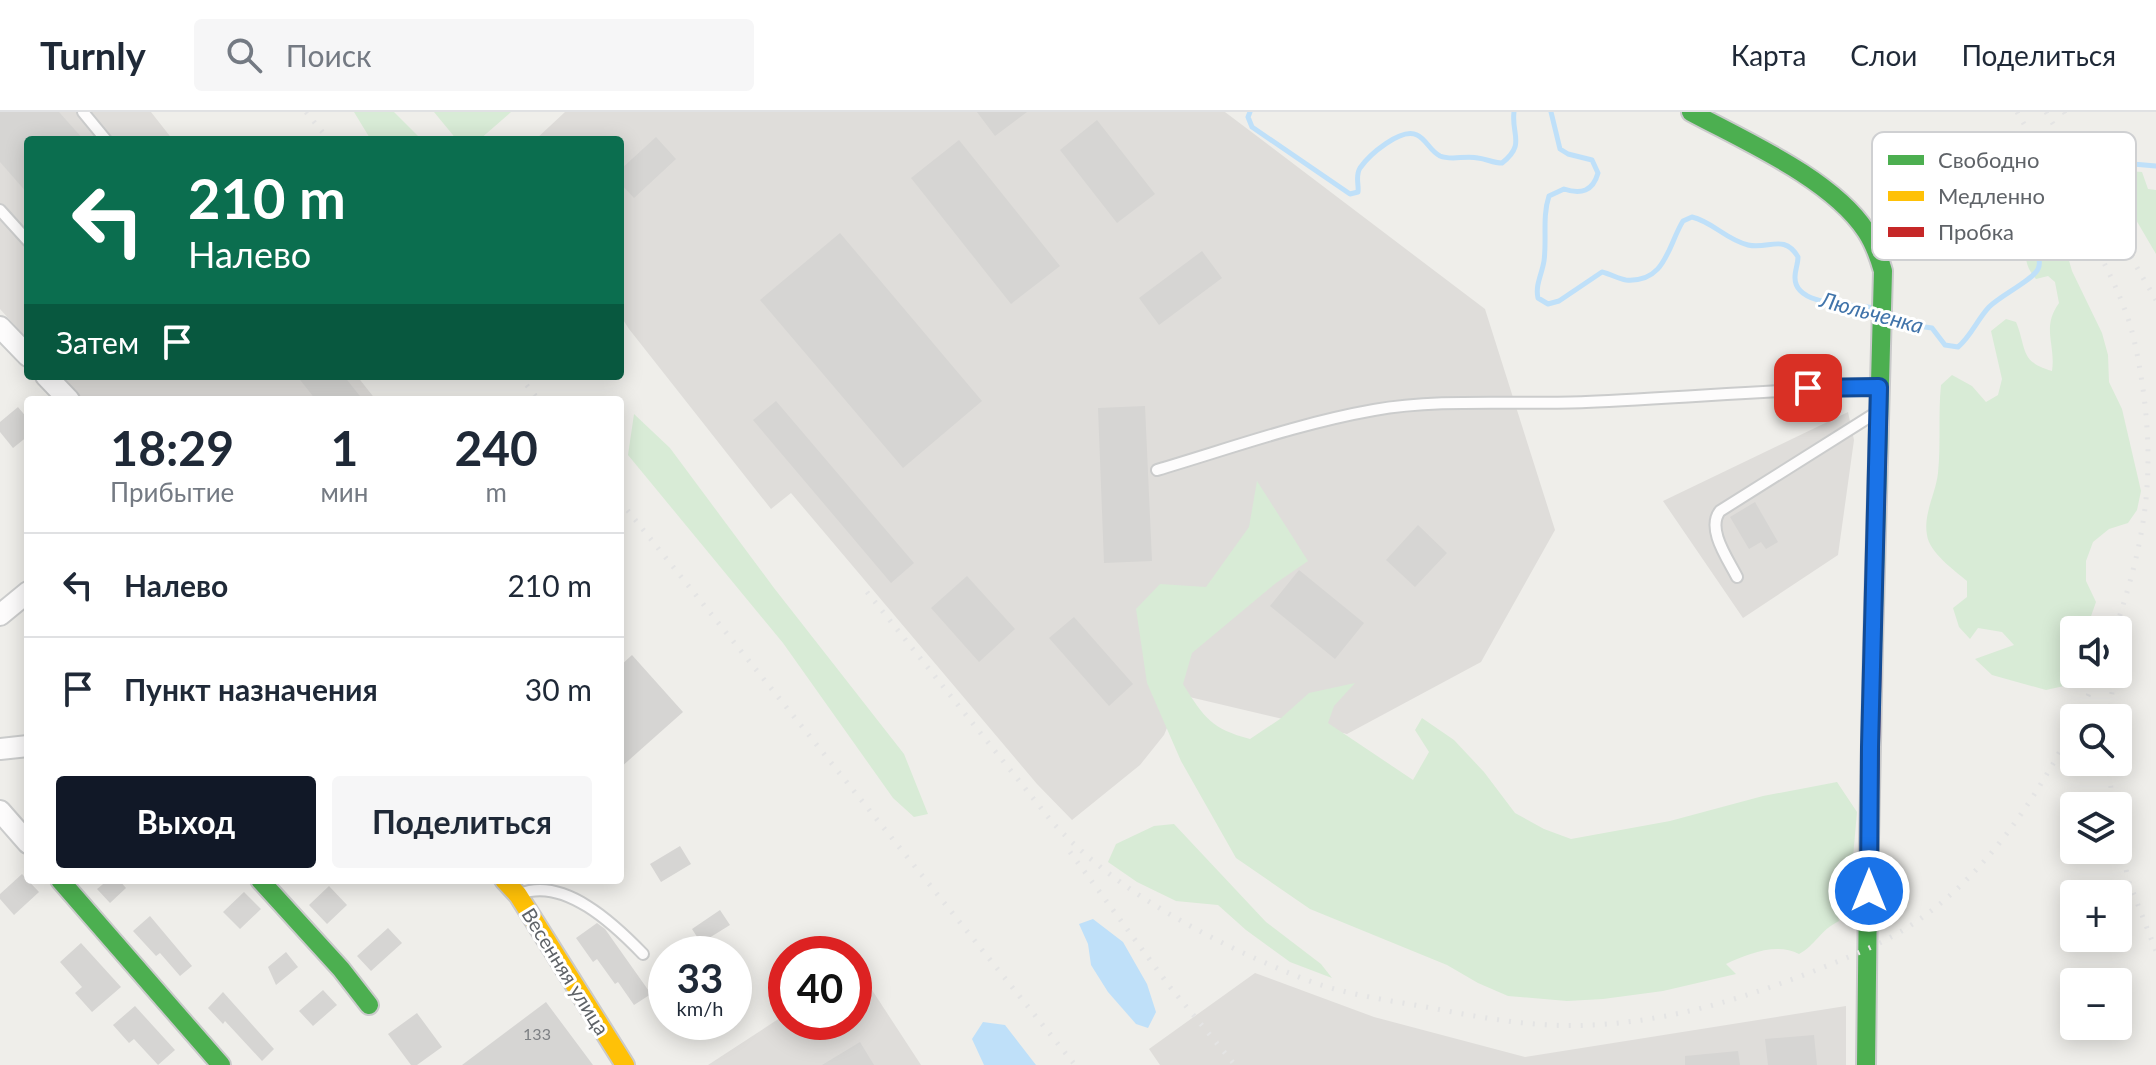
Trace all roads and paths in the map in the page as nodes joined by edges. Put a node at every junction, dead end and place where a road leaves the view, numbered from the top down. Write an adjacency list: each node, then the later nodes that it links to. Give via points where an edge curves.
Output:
1 (83, 112): 3 (lane)
2 (1691, 112): 6 (street, via 1822,187 1850,210)
3 (103, 136)
4 (0, 210): 5 (lane)
5 (24, 237)
6 (1872, 241)
7 (1880, 260): 11 (street)
8 (0, 327): 9 (street)
9 (24, 352)
10 (53, 380): 12 (street)
11 (1879, 387): 13 (street); 14 (lane, via 1378,409)
12 (66, 396)
13 (1879, 411): 15 (lane, via 1716,514 1715,529); 30 (street)
14 (1157, 470)
15 (1737, 577)
16 (24, 597): 17 (street)
17 (0, 615)
18 (24, 746): 19 (street)
19 (0, 749)
20 (0, 811): 21 (street)
21 (24, 838)
22 (63, 884): 28 (street)
23 (264, 884): 27 (street)
24 (508, 884): 25 (street, Весенняя улица)
25 (518, 895): 26 (lane, via 553,890 587,906); 29 (street, Весенняя улица)
26 (643, 954)
27 (369, 1005)
28 (221, 1065)
29 (625, 1065)
30 (1866, 1065)

